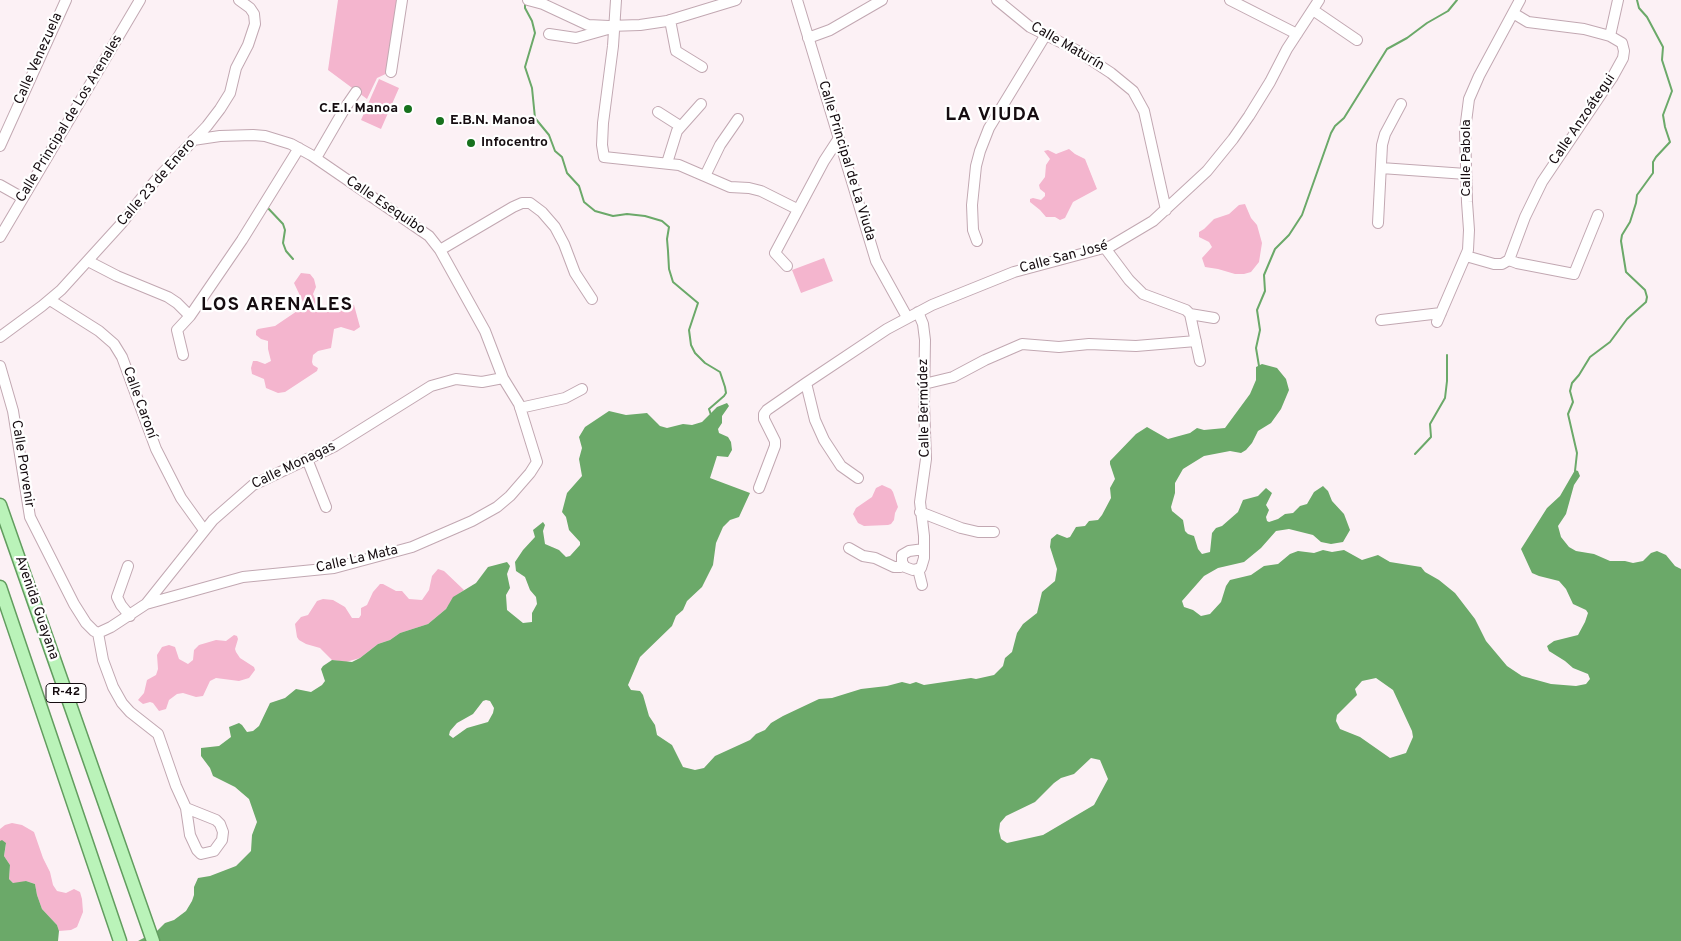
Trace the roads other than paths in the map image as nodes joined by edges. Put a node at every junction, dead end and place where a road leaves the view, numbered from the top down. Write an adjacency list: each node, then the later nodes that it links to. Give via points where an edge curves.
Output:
1 (66, 0): 35 (street, Calle Venezuela)
2 (140, 0): 43 (street, Calle Principal de Los Arenales)
3 (239, 0): 34 (street, Calle 23 de Enero, via 254,14 251,38 236,68 228,98)
4 (402, 0): 26 (street)
5 (529, 0): 18 (street, via 588,25)
6 (616, 0): 18 (street)
7 (736, 0): 17 (street)
8 (797, 0): 23 (street, Calle Principal de La Viuda)
9 (882, 0): 23 (street, via 830,30)
10 (1230, 0): 20 (street)
11 (1320, 0): 15 (street, Calle San José)
12 (1520, 0): 16 (street, Calle Pabola)
13 (1618, 0): 22 (street)
14 (999, 1): 21 (street, Calle Maturín)
15 (1313, 10): 20 (street, Calle San José); 24 (street)
16 (1513, 13): 22 (street, via 1528,22 1584,29); 40 (street, Calle Pabola, via 1469,99 1465,130)
17 (670, 20): 18 (street); 25 (street, via 676,52)
18 (614, 26): 19 (street, via 576,38); 38 (street, via 603,123 603,155 610,159)
19 (549, 34)
20 (1297, 34): 45 (street, Calle San José, via 1233,139 1208,171)
21 (1045, 36): 45 (street, Calle Maturín, via 1076,50 1133,91 1144,111); 49 (street, via 989,128 980,151 972,205)
22 (1610, 36): 53 (street, Calle Anzoátegui, via 1622,43 1623,58 1542,182)
23 (808, 38): 33 (street, Calle Principal de La Viuda)
24 (1357, 40)
25 (702, 67)
26 (391, 72)
27 (356, 92): 37 (street)
28 (701, 104): 32 (street)
29 (1401, 104): 39 (street, via 1383,140)
30 (658, 112): 32 (street)
31 (738, 119): 41 (street, via 723,139)
32 (680, 126): 38 (street)
33 (839, 138): 44 (street); 62 (street, Calle Principal de La Viuda, via 876,261)
34 (193, 140): 36 (street, Calle Esequibo, via 259,135); 54 (street, Calle 23 de Enero)
35 (0, 146)
36 (299, 148): 37 (street, Calle Esequibo); 61 (street)
37 (316, 158): 51 (street, Calle Esequibo, via 429,236)
38 (668, 163): 41 (street)
39 (1381, 168): 40 (street); 47 (street)
40 (1466, 174): 52 (street, Calle Pabola, via 1469,230)
41 (705, 176): 44 (street, via 730,187 749,188)
42 (0, 185): 43 (street)
43 (23, 198): 48 (street, Calle Principal de Los Arenales)
44 (797, 209): 55 (street, via 775,253)
45 (1166, 210): 50 (street, Calle San José, via 1147,226)
46 (1598, 215): 53 (street, via 1574,274)
47 (1378, 223)
48 (0, 238)
49 (977, 241)
50 (1106, 248): 58 (street, via 1143,294); 59 (street, Calle San José, via 1014,272)
51 (440, 250): 56 (street, via 513,207 530,203 555,227 575,273); 70 (street, Calle Esequibo, via 485,331)
52 (1466, 256): 53 (street, via 1494,264); 64 (street, Calle Pabola, via 1439,318)
53 (1509, 260)
54 (88, 261): 57 (street, Calle 23 de Enero); 61 (street, via 168,296)
55 (787, 266)
56 (592, 299)
57 (50, 300): 65 (street, Calle 23 de Enero); 82 (street, Calle Caroní, via 114,344 122,357 156,449 181,498)
58 (1170, 305): 60 (street); 66 (street, via 1183,316)
59 (918, 312): 62 (street, Calle San José); 72 (street, Calle Bermúdez, via 924,330)
60 (1190, 314): 63 (street); 66 (street)
61 (190, 316): 67 (street, via 177,330)
62 (907, 317): 71 (street, Calle San José)
63 (1214, 318)
64 (1381, 320)
65 (0, 336)
66 (1195, 338): 68 (street); 72 (street, via 1136,346 1089,344 1059,348 1022,344 953,377)
67 (183, 356)
68 (1200, 361)
69 (0, 366): 93 (street, Calle Porvenir, via 13,411 30,517 74,604 86,623)
70 (503, 378): 74 (street, Calle Esequibo); 76 (street, Calle Monagas, via 482,382 456,379 431,386 346,440)
71 (806, 383): 77 (street, via 815,420 824,440 841,466); 78 (street, Calle San José, via 764,414 775,446)
72 (924, 384): 81 (street, Calle Bermúdez, via 926,459)
73 (582, 389): 74 (street, via 565,398)
74 (520, 408): 75 (street, Calle Esequibo)
75 (536, 458): 91 (street, Calle La Mata, via 536,465 530,473 497,507 412,547 334,568 243,577)
76 (307, 459): 80 (street); 82 (street, Calle Monagas, via 247,489)
77 (858, 478)
78 (759, 488)
79 (0, 505): 96 (main road, Avenida Guayana / R-42)
80 (326, 507)
81 (920, 512): 83 (street, via 961,528); 85 (street, Calle Bermúdez)
82 (204, 530): 91 (street, Calle Monagas)
83 (994, 532)
84 (849, 548): 86 (street, via 894,567)
85 (924, 549): 86 (street, via 905,553 901,558); 88 (street, Calle Bermúdez)
86 (903, 565): 88 (street, via 909,570)
87 (128, 566): 92 (street, via 117,597)
88 (920, 567): 89 (street)
89 (922, 585)
90 (0, 587): 95 (main road, Avenida Guayana / R-42)
91 (146, 604): 92 (street, Calle Monagas)
92 (130, 616): 93 (street, Calle Monagas)
93 (98, 633): 94 (street, via 113,687 130,712 158,734)
94 (186, 808): 94 (street, via 220,824 222,840 214,851 201,854 197,850 190,835)
95 (120, 941)
96 (153, 941)

